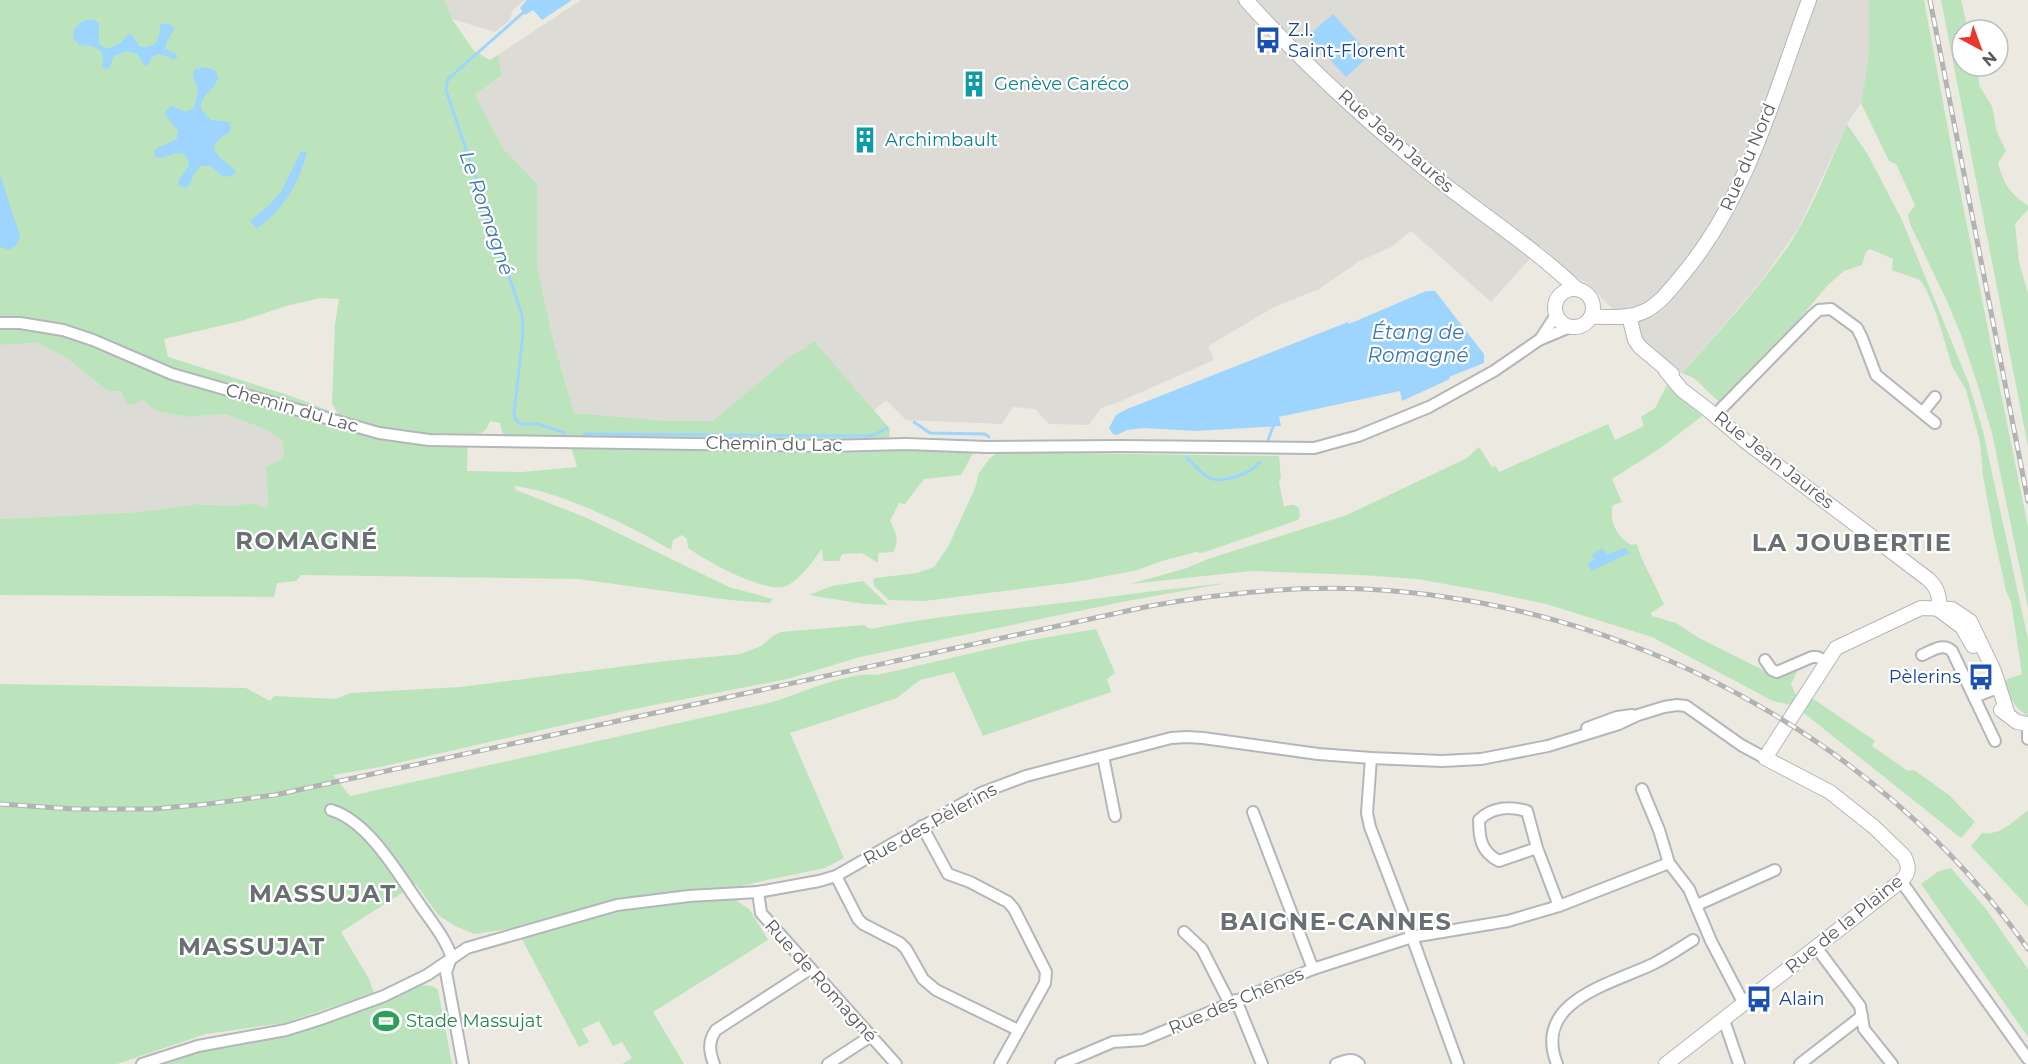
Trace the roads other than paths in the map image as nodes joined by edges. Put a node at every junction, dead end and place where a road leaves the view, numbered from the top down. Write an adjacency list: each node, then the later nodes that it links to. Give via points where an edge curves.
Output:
1 (1246, 0): 3 (street, Rue Jean Jaurès, via 1284,42 1388,137)
2 (1809, 0): 9 (street, Rue du Nord, via 1732,203 1699,254 1662,298 1651,308)
3 (1555, 271): 4 (street, Rue Jean Jaurès); 5 (street)
4 (1577, 289): 5 (street); 6 (street)
5 (1561, 293): 7 (street)
6 (1592, 301): 8 (street); 9 (street)
7 (1556, 315): 11 (street); 12 (street, Chemin du Lac)
8 (1591, 317): 9 (street); 11 (street, via 1584,324)
9 (1623, 317): 14 (street, Rue Jean Jaurès, via 1640,346 1691,387)
10 (0, 323): 12 (street, Chemin du Lac, via 63,330 172,374 401,437 826,446 1314,448 1358,436 1429,407)
11 (1570, 327): 12 (street, Chemin du Lac)
12 (1539, 340)
13 (1935, 397): 15 (street)
14 (1711, 412): 15 (street, via 1812,316 1825,309 1838,312 1857,328 1876,375); 17 (street, Rue Jean Jaurès, via 1928,579 1936,588)
15 (1923, 412): 16 (street)
16 (1935, 423)
17 (1938, 609): 20 (street, via 1914,610 1840,645); 21 (street, via 1952,609 1970,621)
18 (1922, 655): 22 (street, via 1942,646 1950,648)
19 (1765, 660): 20 (street, via 1777,672 1812,657)
20 (1826, 661): 27 (street)
21 (1996, 688): 22 (street); 23 (street, via 2008,715)
22 (1974, 697): 25 (street)
23 (2028, 724): 24 (street)
24 (2028, 739)
25 (1995, 741)
26 (1103, 756): 28 (street, Rue des Pèlerins, via 1187,736); 32 (street); 33 (street, Rue des Pèlerins, via 1026,776 981,793)
27 (1765, 758): 28 (street, Rue des Pèlerins, via 1686,706 1672,706 1548,746 1481,759); 38 (street, via 1844,802 1904,856 1908,864)
28 (1371, 759): 43 (street, via 1367,813 1370,827)
29 (1642, 789): 35 (street)
30 (331, 810): 46 (street, via 346,817 371,839 430,920)
31 (1253, 812): 48 (street)
32 (1115, 816)
33 (922, 826): 37 (street, Rue des Pèlerins); 53 (street, via 948,874 1012,906 1043,963 1045,983)
34 (1537, 848): 34 (street, via 1527,811 1488,811 1479,820 1479,838 1488,855 1499,861); 41 (street)
35 (1669, 863): 40 (street); 41 (street, Rue des Chênes)
36 (1775, 870): 40 (street)
37 (836, 876): 39 (street, Rue des Pèlerins); 53 (street, via 858,919 900,942 930,986)
38 (1905, 876): 45 (street, Rue de la Plaine); 55 (street)
39 (758, 892): 46 (street, Rue des Pèlerins, via 617,905 479,944); 47 (street, Rue de Romagné, via 761,913)
40 (1697, 905): 50 (street)
41 (1559, 906): 43 (street, Rue des Chênes, via 1508,921)
42 (1184, 932): 49 (street, via 1202,950)
43 (1412, 937): 48 (street, Rue des Chênes); 66 (street)
44 (1692, 940): 67 (street, via 1656,963 1566,1007 1553,1030)
45 (1816, 947): 50 (street, Rue de la Plaine); 51 (street, via 1860,1006)
46 (452, 958): 56 (street, Rue des Pèlerins, via 384,996 321,1019 286,1030 198,1046); 57 (street, via 446,972)
47 (810, 969): 54 (street, Rue de Romagné); 58 (street, via 716,1030 709,1044)
48 (1313, 969): 49 (street, Rue des Chênes)
49 (1232, 1001): 62 (street, Rue des Chênes, via 1143,1040 1113,1042); 63 (street)
50 (1744, 1004): 52 (street, Rue de la Plaine)
51 (1862, 1016): 70 (street); 71 (street, via 1864,1029)
52 (1724, 1020): 68 (street, Rue de la Plaine); 69 (street)
53 (1018, 1030): 61 (street)
54 (871, 1036): 59 (street); 60 (street, Rue de Romagné)
55 (2028, 1059)
56 (141, 1064)
57 (463, 1064)
58 (714, 1064)
59 (828, 1064)
60 (896, 1064)
61 (1000, 1064)
62 (1061, 1064)
63 (1262, 1064)
64 (1336, 1064): 65 (street, via 1355,1060)
65 (1359, 1064)
66 (1458, 1064)
67 (1557, 1064)
68 (1666, 1064)
69 (1739, 1064)
70 (1800, 1064)
71 (1892, 1064)

